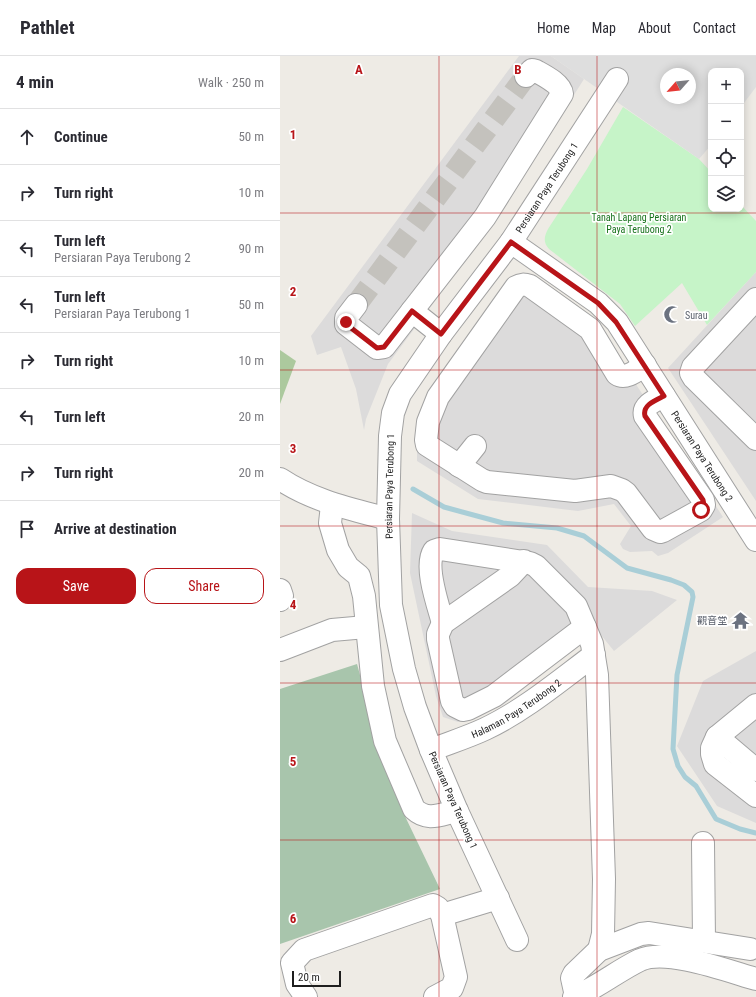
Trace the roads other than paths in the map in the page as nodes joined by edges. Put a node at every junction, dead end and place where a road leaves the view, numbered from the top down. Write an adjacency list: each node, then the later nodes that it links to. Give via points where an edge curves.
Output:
1 (526, 76): 6 (street, via 532,70 536,71 558,86 562,94 485,217)
2 (617, 79): 3 (street, Persiaran Paya Terubong 1)
3 (511, 242): 7 (street, Persiaran Paya Terubong 1); 8 (street, Persiaran Paya Terubong 2, via 598,303 616,322)
4 (756, 299): 10 (street, via 693,367 691,373)
5 (356, 305): 6 (street, via 346,318 346,324 377,348 384,347)
6 (412, 311): 7 (street)
7 (441, 334): 15 (street, Persiaran Paya Terubong 1, via 400,394 393,412)
8 (645, 365): 9 (street, Persiaran Paya Terubong 2); 12 (street, via 627,376 620,376 590,329 530,286 521,284 516,287 438,397 428,422 427,445)
9 (664, 396): 12 (street, via 646,407 645,416 704,505 701,510 663,532 653,529 622,490 608,486 574,491 487,482); 16 (street, Persiaran Paya Terubong 2)
10 (756, 439)
11 (475, 446): 12 (street)
12 (459, 466)
13 (280, 479): 14 (street)
14 (332, 504): 15 (street); 21 (street, via 330,523 338,550 348,567 359,576 364,596)
15 (388, 519): 27 (street, Persiaran Paya Terubong 1, via 391,605 404,669)
16 (756, 540)
17 (524, 561): 20 (street, via 510,576); 20 (street, via 440,549 434,551 429,569); 22 (street, via 536,566 576,606)
18 (280, 590): 19 (street)
19 (280, 600)
20 (443, 623): 22 (street, via 438,639 452,701 463,710 494,696)
21 (366, 627): 23 (street, via 332,630); 30 (street, via 373,686 385,741 414,809 427,817)
22 (585, 627): 24 (street)
23 (280, 650)
24 (594, 655): 27 (street, Halaman Paya Terubong 2, via 505,718); 37 (street, via 597,675 604,879 603,934)
25 (756, 705): 26 (street)
26 (717, 737): 28 (street); 29 (street, via 712,748 715,764)
27 (431, 750): 30 (street, Persiaran Paya Terubong 1)
28 (756, 770)
29 (756, 796)
30 (457, 811): 32 (street, Persiaran Paya Terubong 1)
31 (704, 843): 35 (street)
32 (498, 898): 33 (street); 34 (street, Persiaran Paya Terubong 1)
33 (442, 916): 40 (street, via 438,908 433,906 304,950 292,963 296,984); 41 (street, via 456,977 452,988)
34 (517, 940)
35 (704, 941): 36 (street); 37 (street, via 649,933)
36 (750, 949)
37 (599, 950): 39 (street, via 574,974 572,978)
38 (756, 979): 39 (street, via 677,957 662,956 642,959 592,989)
39 (575, 996)
40 (306, 997)
41 (435, 997)

